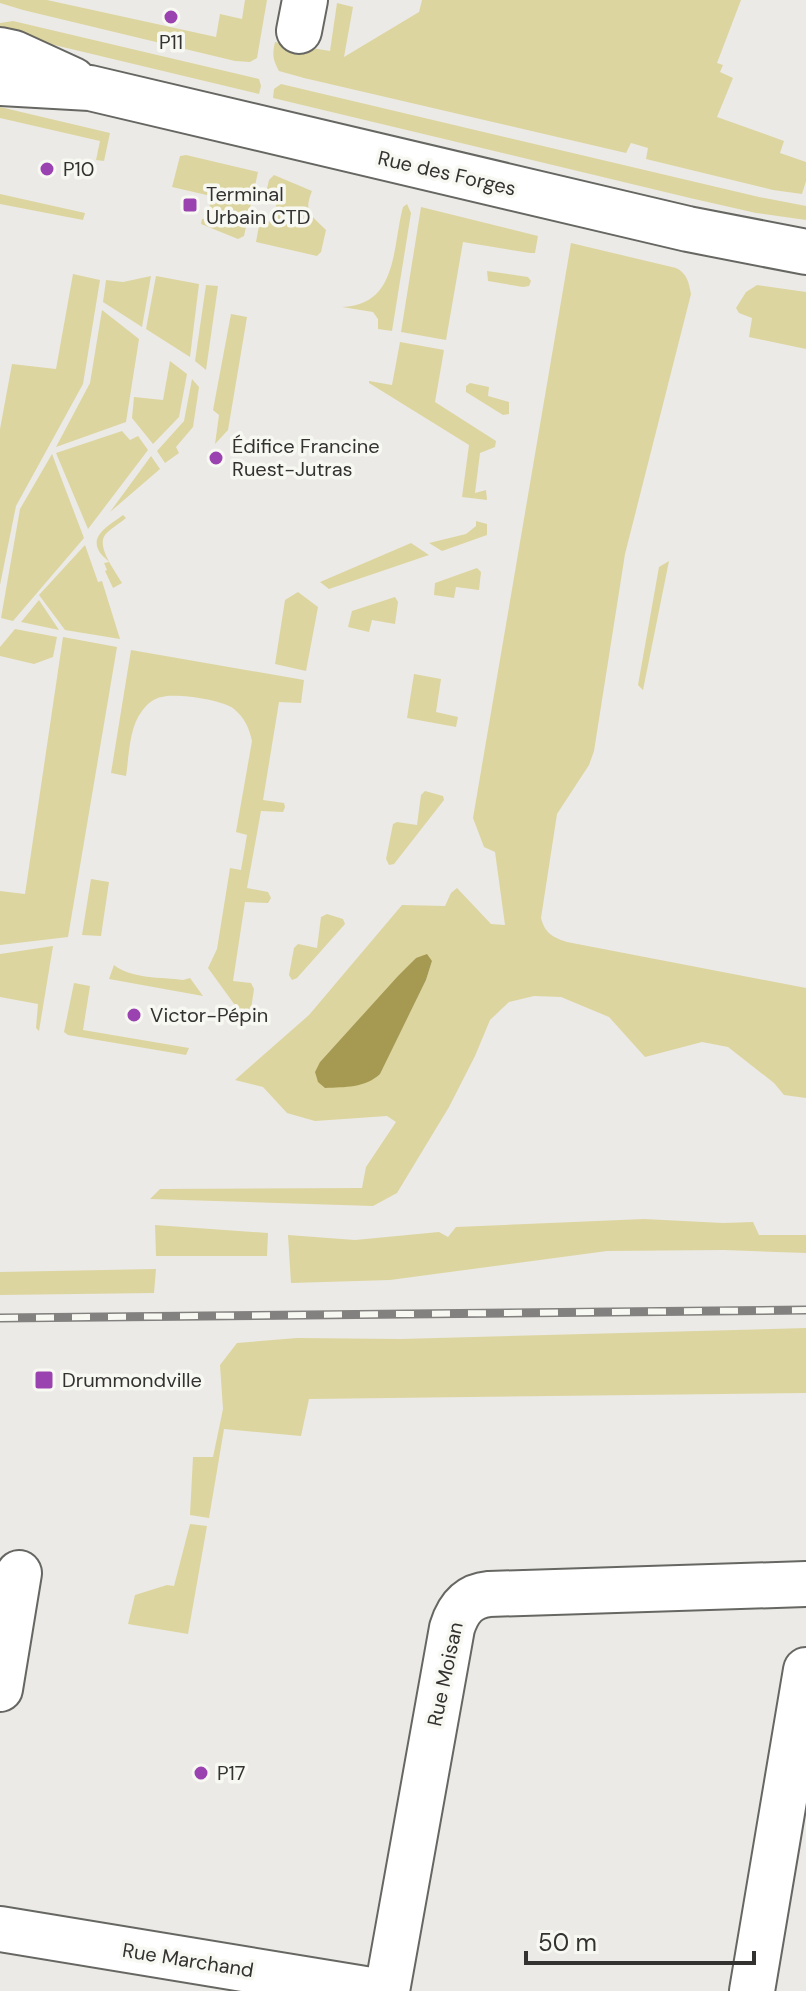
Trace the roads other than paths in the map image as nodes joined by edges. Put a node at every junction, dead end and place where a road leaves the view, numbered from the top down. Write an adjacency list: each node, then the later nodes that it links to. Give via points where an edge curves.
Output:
1 (0, 50): 3 (street, Rue des Forges)
2 (0, 83): 3 (street, Rue des Forges)
3 (90, 88): 4 (street, Rue des Forges)
4 (806, 252)
5 (19, 1573): 8 (street)
6 (806, 1584): 11 (street, Rue Moisan, via 489,1594 467,1602 452,1628)
7 (806, 1670): 12 (street)
8 (0, 1689)
9 (0, 1929): 10 (street, Rue Marchand)
10 (377, 1991)
11 (387, 1991)
12 (752, 1991)

